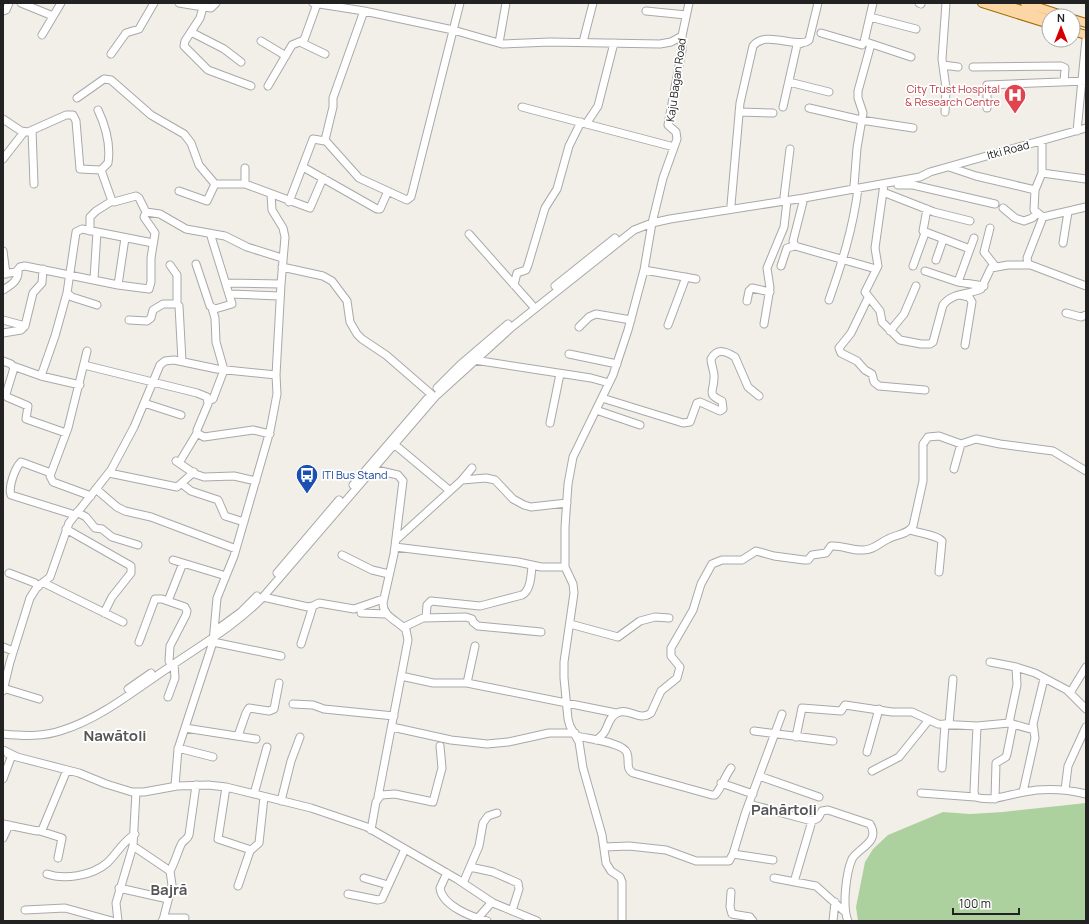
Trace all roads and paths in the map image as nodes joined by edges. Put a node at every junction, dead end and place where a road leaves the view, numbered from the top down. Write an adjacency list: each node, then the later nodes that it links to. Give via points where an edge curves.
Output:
1 (9, 3): 21 (street)
2 (20, 3): 26 (street)
3 (61, 3): 26 (street)
4 (154, 3): 44 (street, via 139,29 126,33)
5 (179, 3): 19 (street)
6 (216, 3): 19 (street, via 211,8)
7 (460, 3): 31 (street)
8 (506, 3): 40 (street)
9 (592, 3): 39 (street)
10 (689, 3): 25 (street, Kaju Bagan Road)
11 (818, 3): 42 (street, via 809,40)
12 (873, 3): 28 (street)
13 (946, 3): 49 (street)
14 (982, 3): 29 (main road)
15 (1000, 3): 27 (main road)
16 (1014, 3): 24 (main road)
17 (1025, 3): 20 (main road)
18 (318, 4): 22 (street); 38 (street)
19 (199, 5): 32 (street, via 200,18)
20 (1041, 8)
21 (3, 11)
22 (364, 11): 31 (street); 75 (street, via 333,98)
23 (646, 11): 25 (street)
24 (1041, 12)
25 (686, 15): 35 (street, Kaju Bagan Road)
26 (53, 16): 34 (street)
27 (1041, 16)
28 (870, 17): 30 (street); 43 (street)
29 (1041, 21)
30 (916, 29)
31 (453, 30): 40 (street); 95 (street, via 411,197 407,200)
32 (191, 32): 48 (street, via 224,49); 55 (street, via 184,46 201,65)
33 (821, 33): 43 (street, via 858,45)
34 (42, 35)
35 (682, 36): 41 (street, via 660,44); 77 (street, Kaju Bagan Road, via 682,50 668,125 677,136)
36 (1086, 39): 52 (street)
37 (261, 41): 46 (street)
38 (302, 42): 45 (street); 46 (street, via 294,44)
39 (583, 42): 40 (street); 41 (street)
40 (499, 43)
41 (614, 43): 69 (street, via 598,106)
42 (802, 43): 53 (street, via 797,46); 64 (street, via 769,40 755,43)
43 (867, 43): 47 (street); 68 (street, via 858,92 863,110)
44 (111, 54)
45 (326, 54)
46 (286, 56): 56 (street)
47 (911, 57)
48 (241, 62)
49 (943, 64): 50 (street); 65 (street)
50 (958, 67)
51 (973, 67): 54 (street, via 1064,66)
52 (1084, 81): 54 (street); 73 (street)
53 (789, 82): 57 (street); 59 (street)
54 (1064, 82): 62 (street, via 987,85)
55 (251, 86)
56 (268, 86)
57 (829, 92)
58 (77, 98): 89 (street, via 104,79 110,80 151,115 184,134 191,143 199,165)
59 (783, 106)
60 (522, 107): 69 (street)
61 (809, 108): 68 (street)
62 (987, 108)
63 (98, 110): 83 (street, via 108,140 108,164)
64 (739, 112): 66 (street); 102 (street)
65 (945, 112)
66 (773, 114)
67 (3, 119): 74 (street)
68 (862, 120): 70 (street); 91 (street)
69 (584, 123): 77 (street); 148 (street, via 569,146 557,189 546,208 526,270 518,272)
70 (913, 128)
71 (1086, 128): 73 (street, Itki Road)
72 (32, 130): 74 (street); 83 (street, via 66,115 73,115 76,121 79,167 83,170); 88 (street)
73 (1077, 131): 76 (street, Itki Road)
74 (24, 132): 79 (street)
75 (325, 141): 81 (street, via 313,139); 95 (street, via 359,178)
76 (1042, 141): 80 (street, Itki Road); 85 (street)
77 (674, 147): 109 (street, Kaju Bagan Road)
78 (790, 149): 98 (street)
79 (3, 159)
80 (948, 166): 84 (street, Itki Road); 93 (street, via 976,176)
81 (303, 167): 86 (street); 100 (street)
82 (245, 168): 90 (street)
83 (101, 170): 99 (street)
84 (930, 172): 91 (street); 92 (street)
85 (1042, 172): 87 (street); 93 (street)
86 (323, 178): 95 (street, via 377,209 380,209); 100 (street, via 310,208)
87 (1086, 179)
88 (34, 184)
89 (215, 184): 90 (street); 94 (street, via 207,201)
90 (245, 184): 96 (street)
91 (856, 187): 92 (street); 97 (street); 98 (street); 125 (street, via 852,228)
92 (884, 188): 101 (street, via 909,185); 105 (street); 135 (street, via 875,248 878,263)
93 (1035, 190): 108 (street, via 1034,207)
94 (179, 191)
95 (388, 191)
96 (271, 194): 100 (street); 124 (street, via 272,210 285,233)
97 (804, 198): 98 (street); 121 (street, via 793,240)
98 (786, 199): 102 (street); 109 (street); 153 (street, via 784,227 767,268)
99 (112, 201): 106 (street, via 136,196 140,198); 112 (street, via 92,214 90,220)
100 (289, 202)
101 (995, 204)
102 (731, 205): 109 (street)
103 (1086, 207): 107 (street)
104 (1004, 208): 108 (street, via 1024,222)
105 (928, 209): 110 (street); 114 (street, via 922,230)
106 (146, 212): 113 (street, via 160,214 186,229); 119 (street, via 144,216 155,233)
107 (1068, 212): 108 (street); 120 (street)
108 (1041, 215): 129 (street, via 1027,258)
109 (652, 220): 137 (street, Kaju Bagan Road); 163 (street, via 629,228); 179 (street, via 626,235)
110 (970, 221)
111 (990, 228): 133 (street, via 984,252)
112 (94, 231): 116 (street); 140 (street, via 82,229 76,232); 142 (street)
113 (210, 233): 124 (street); 145 (street)
114 (925, 233): 118 (street); 132 (street)
115 (470, 234): 148 (street)
116 (125, 238): 119 (street); 147 (street)
117 (974, 238): 122 (street)
118 (943, 240): 122 (street); 126 (street)
119 (153, 243): 147 (street, via 149,289)
120 (1063, 243)
121 (795, 246): 125 (street); 131 (street, via 787,248)
122 (970, 249): 144 (street)
123 (3, 251): 139 (street)
124 (282, 258): 130 (street)
125 (844, 260): 135 (street); 159 (street)
126 (936, 260)
127 (196, 264): 164 (street)
128 (170, 265): 161 (street, via 176,272)
129 (1030, 265): 133 (street); 151 (street)
130 (282, 266): 146 (street); 193 (street, via 323,276 332,281 348,301 350,322 357,334)
131 (781, 266)
132 (913, 266)
133 (995, 266): 150 (street, via 989,271)
134 (43, 269): 136 (street, via 22,266); 140 (street); 172 (street, via 40,289 33,293)
135 (876, 269): 158 (street, via 866,290)
136 (18, 270): 139 (street); 152 (street, via 16,279)
137 (644, 270): 141 (street); 169 (street, Kaju Bagan Road)
138 (925, 271): 144 (street)
139 (4, 274)
140 (71, 274): 142 (street); 154 (street)
141 (686, 277): 143 (street); 171 (street)
142 (94, 279): 147 (street)
143 (696, 279)
144 (958, 282): 150 (street)
145 (226, 283): 146 (street); 155 (street)
146 (281, 284): 157 (street)
147 (118, 285)
148 (514, 285): 163 (street)
149 (916, 286): 174 (street, via 904,314)
150 (984, 286): 156 (street, via 977,291)
151 (1086, 286)
152 (3, 290)
153 (770, 292): 160 (street, via 752,288); 170 (street)
154 (67, 293): 162 (street); 188 (street)
155 (230, 294): 157 (street); 164 (street, via 232,304)
156 (958, 295): 174 (street, via 943,305 933,342 930,344 902,342); 176 (street, via 969,297 972,302)
157 (280, 296): 187 (street)
158 (868, 298): 174 (street, via 878,308 882,322); 192 (street, via 851,333 839,348 841,353 859,362 872,374 874,382 879,386)
159 (829, 300)
160 (747, 301)
161 (177, 304): 168 (street, via 160,306 152,310 151,318 147,321); 181 (street)
162 (97, 305)
163 (532, 305): 193 (street)
164 (212, 308): 185 (street, via 216,342)
165 (1066, 314): 166 (street)
166 (1085, 318)
167 (3, 320): 172 (street)
168 (129, 320)
169 (631, 320): 173 (street, via 596,314); 182 (street, Kaju Bagan Road)
170 (764, 324)
171 (668, 325)
172 (25, 326): 175 (street, via 21,330)
173 (579, 327)
174 (890, 331)
175 (3, 333)
176 (964, 345)
177 (87, 351): 183 (street)
178 (569, 354): 182 (street)
179 (474, 360): 186 (street); 205 (street, via 435,397)
180 (3, 361): 184 (street)
181 (182, 361): 185 (street); 189 (street, via 163,362)
182 (616, 364): 190 (street, Kaju Bagan Road)
183 (84, 365): 189 (street); 191 (street)
184 (14, 366): 188 (street); 202 (street, via 7,397 28,406 25,417 28,421)
185 (224, 370): 187 (street); 196 (street, via 213,399)
186 (560, 374): 190 (street); 200 (street)
187 (276, 375): 204 (street, via 277,394)
188 (41, 376): 191 (street)
189 (153, 383): 196 (street, via 197,393); 197 (street)
190 (609, 383): 195 (street, Kaju Bagan Road)
191 (80, 385): 202 (street)
192 (925, 390)
193 (431, 394): 225 (street)
194 (759, 396): 195 (street, via 748,387 734,357 720,351 711,359 714,377 712,394 722,402 723,409 720,411 697,403 690,422 683,423)
195 (602, 398): 198 (street, Kaju Bagan Road)
196 (208, 401): 203 (street)
197 (144, 403): 199 (street); 213 (street)
198 (596, 410): 201 (street); 220 (street, Kaju Bagan Road, via 573,457)
199 (181, 415)
200 (550, 423)
201 (640, 425)
202 (66, 433): 211 (street)
203 (197, 433): 204 (street, via 208,438 253,430); 212 (street, via 178,462)
204 (270, 434): 215 (street)
205 (394, 444): 208 (street); 218 (street)
206 (961, 444): 209 (street); 210 (street, via 976,438 1053,451); 224 (street, via 939,436 928,437 925,440 923,481)
207 (472, 468): 214 (street)
208 (372, 469): 225 (street); 226 (street, via 398,475 403,481)
209 (954, 469)
210 (1086, 471)
211 (51, 472): 219 (street, via 52,482); 221 (street, via 21,462 10,489 12,495)
212 (194, 472): 215 (street, via 204,477 234,476); 216 (street)
213 (109, 473): 216 (street, via 173,487); 217 (street)
214 (462, 480): 218 (street); 220 (street, via 495,480 513,499 524,505)
215 (256, 481): 222 (street)
216 (182, 484): 222 (street, via 191,491 218,500 225,516)
217 (96, 489): 219 (street); 229 (street, via 125,511 158,520)
218 (450, 490): 226 (street)
219 (91, 496): 221 (street)
220 (567, 503): 234 (street, Kaju Bagan Road)
221 (76, 514): 223 (street); 227 (street, via 86,517 95,528 105,531 112,537)
222 (244, 522): 229 (street)
223 (66, 529): 239 (street, via 50,577); 244 (street, via 131,566 131,573 112,597)
224 (910, 530): 236 (street, via 942,541); 278 (street, via 889,538 869,550 831,546 826,553 814,554 808,560 756,551 742,560 722,560 712,564 701,584 693,610 671,648 671,656 680,667 677,678 662,691 648,716 626,711)
225 (313, 534): 228 (street)
226 (395, 544): 233 (street); 237 (street)
227 (138, 545)
228 (304, 545): 240 (street); 253 (street, via 252,601)
229 (236, 549): 238 (street)
230 (342, 555): 237 (street, via 372,570)
231 (173, 560): 232 (street)
232 (183, 563): 238 (street); 242 (street)
233 (532, 566): 234 (street); 247 (street, via 529,584 522,595 480,606 431,602 427,605)
234 (565, 567): 250 (street, via 574,588)
235 (7, 571): 239 (street)
236 (939, 572)
237 (389, 574): 241 (street)
238 (226, 576): 253 (street, via 217,598)
239 (41, 585): 244 (street); 258 (street, via 30,598)
240 (263, 597): 243 (street); 253 (street, via 241,618)
241 (383, 599): 243 (street, via 354,609 319,604); 246 (street, via 383,610)
242 (168, 601): 254 (street, via 158,598 153,601); 260 (street, via 185,607 187,611 170,646)
243 (313, 606): 255 (street)
244 (104, 613): 249 (street)
245 (361, 613): 246 (street)
246 (386, 614): 251 (street)
247 (426, 618): 251 (street, via 418,619); 252 (street, via 466,617 478,626)
248 (669, 618): 250 (street, via 655,617 640,621 618,637)
249 (123, 622)
250 (570, 624): 274 (street, via 564,662)
251 (404, 627): 265 (street, via 408,640)
252 (540, 632)
253 (213, 637): 259 (street); 260 (street); 287 (street)
254 (139, 642)
255 (301, 644)
256 (475, 646): 268 (street)
257 (3, 647): 258 (street)
258 (13, 651): 264 (street)
259 (282, 656)
260 (171, 662): 272 (street, via 175,678); 288 (street, via 75,721 40,730); 291 (street, via 93,717 77,725 36,736)
261 (990, 662): 262 (street)
262 (1016, 666): 267 (street); 282 (street, via 1017,685)
263 (1086, 667): 271 (street)
264 (5, 672): 270 (street)
265 (401, 676): 268 (street, via 433,683); 280 (street)
266 (952, 679): 283 (street)
267 (1044, 679): 271 (street); 289 (street, via 1033,724)
268 (467, 682): 274 (street)
269 (279, 683): 294 (street, via 274,709 269,711 249,708)
270 (3, 689): 273 (street)
271 (1070, 693): 276 (street)
272 (168, 697)
273 (39, 699)
274 (565, 702): 278 (street); 293 (street, via 570,726)
275 (293, 704): 280 (street)
276 (1086, 709)
277 (878, 710): 281 (street, via 912,712); 295 (street, via 845,705 841,711 802,708); 304 (street)
278 (616, 713): 298 (street)
279 (782, 714): 292 (street)
280 (394, 716): 285 (street)
281 (928, 721): 283 (street); 310 (street, via 899,757)
282 (1011, 723): 284 (street); 289 (street); 328 (street, via 1006,757 996,763)
283 (947, 724): 284 (street); 308 (street)
284 (977, 726): 327 (street)
285 (392, 727): 293 (street, via 451,740 487,744 549,733); 325 (street)
286 (1086, 727): 317 (street, via 1068,766)
287 (185, 728): 294 (street); 302 (street)
288 (3, 729)
289 (1034, 730): 319 (street, via 1035,738)
290 (754, 731): 292 (street)
291 (3, 734)
292 (774, 734): 295 (street); 311 (street)
293 (576, 735): 298 (street); 339 (street)
294 (238, 736): 297 (street)
295 (796, 736): 299 (street)
296 (300, 738): 329 (street)
297 (256, 739)
298 (596, 740): 313 (street, via 622,747 627,753 630,771 639,775 712,795 716,795)
299 (833, 741)
300 (440, 746): 325 (street, via 442,772 433,802 388,793)
301 (266, 747): 321 (street)
302 (178, 748): 306 (street); 315 (street)
303 (3, 751): 305 (street)
304 (867, 752)
305 (12, 755): 309 (street); 312 (street)
306 (213, 756)
307 (731, 768): 313 (street)
308 (942, 768)
309 (67, 770): 318 (street); 335 (street, via 44,827)
310 (872, 771)
311 (759, 776): 322 (street); 326 (street)
312 (3, 779)
313 (721, 783): 322 (street)
314 (196, 785): 315 (street); 316 (street); 346 (street, via 189,835 181,844)
315 (175, 786): 318 (street)
316 (226, 787): 321 (street); 341 (street, via 218,839)
317 (1065, 790): 319 (street); 323 (street)
318 (136, 792): 336 (street)
319 (1023, 792): 328 (street)
320 (921, 793): 327 (street)
321 (254, 794): 324 (street)
322 (752, 794): 330 (street)
323 (1086, 794)
324 (264, 797): 329 (street); 341 (street, via 259,843)
325 (378, 797): 334 (street)
326 (819, 797)
327 (975, 797): 328 (street)
328 (995, 799)
329 (281, 801): 334 (street, via 311,808)
330 (749, 804): 332 (street); 342 (street)
331 (497, 813): 345 (street, via 485,819 479,846)
332 (812, 821): 351 (street); 363 (street, via 818,818 822,811 828,810 867,822 871,826 868,845 852,860)
333 (6, 824): 335 (street); 337 (street)
334 (371, 830): 340 (street)
335 (40, 831): 343 (street, via 62,838)
336 (134, 834): 338 (street); 348 (street, via 99,868 66,877)
337 (3, 838)
338 (133, 846): 346 (street); 355 (street)
339 (604, 846): 342 (street, via 666,850 696,861 725,862); 371 (street, via 607,868 622,882)
340 (405, 849): 347 (street); 353 (street)
341 (250, 851): 354 (street)
342 (734, 854): 344 (street)
343 (58, 858)
344 (773, 860)
345 (470, 867): 352 (street); 362 (street, via 492,872 518,883 519,889)
346 (170, 871): 358 (street, via 172,884)
347 (447, 873): 352 (street); 365 (street, via 440,888 443,895 461,911)
348 (47, 874)
349 (364, 878): 353 (street)
350 (774, 878): 351 (street)
351 (794, 882): 360 (street, via 816,886)
352 (463, 883): 359 (street)
353 (388, 885): 357 (street, via 380,900)
354 (238, 886)
355 (119, 888): 358 (street); 367 (street, via 115,908)
356 (731, 892): 372 (street, via 732,914 750,917)
357 (348, 894)
358 (168, 899): 368 (street)
359 (492, 902): 362 (street); 365 (street)
360 (835, 902): 363 (street); 373 (street)
361 (25, 910): 366 (street, via 65,908)
362 (512, 911): 370 (street)
363 (845, 912): 374 (street)
364 (185, 918): 368 (street, via 168,918)
365 (478, 919): 369 (street)
366 (112, 921)
367 (118, 921)
368 (163, 921)
369 (487, 921)
370 (537, 921)
371 (622, 921)
372 (752, 921)
373 (833, 921)
374 (848, 921)

